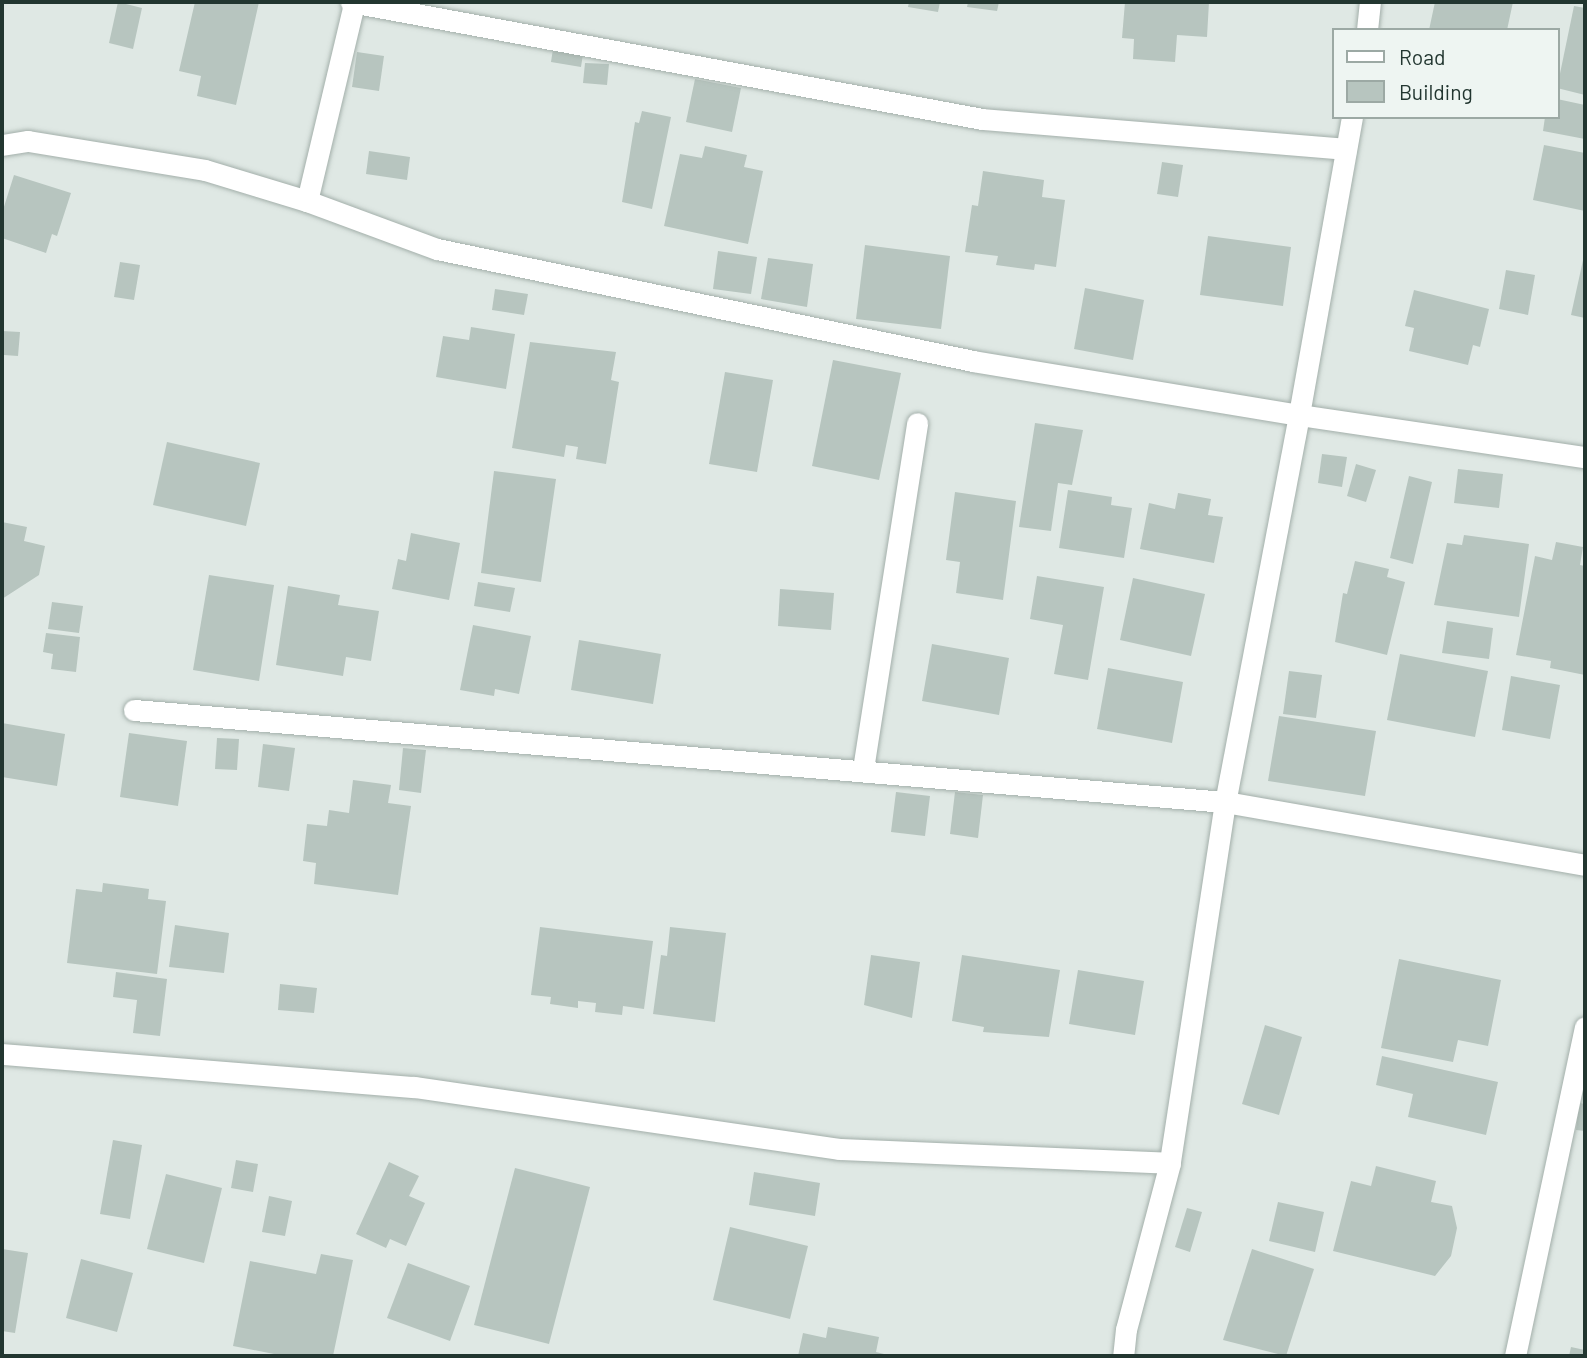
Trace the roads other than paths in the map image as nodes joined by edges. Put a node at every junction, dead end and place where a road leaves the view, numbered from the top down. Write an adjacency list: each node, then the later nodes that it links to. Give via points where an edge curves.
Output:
1 (352, 2): 6 (street, via 982,119); 7 (street)
2 (1370, 2): 3 (street)
3 (1367, 28)
4 (1352, 119): 6 (street)
5 (2, 145): 7 (street, via 28,141 102,151 205,170)
6 (1346, 149): 8 (street)
7 (307, 201): 8 (street, via 437,249 972,361)
8 (1299, 415): 10 (street); 13 (street)
9 (917, 424): 12 (street)
10 (1585, 457)
11 (134, 710): 12 (street)
12 (863, 769): 13 (street)
13 (1225, 802): 14 (street); 17 (street)
14 (1585, 865)
15 (1585, 1027): 19 (street)
16 (2, 1054): 17 (street, via 414,1087 839,1149)
17 (1170, 1163): 18 (street, via 1126,1329)
18 (1124, 1356)
19 (1515, 1356)

